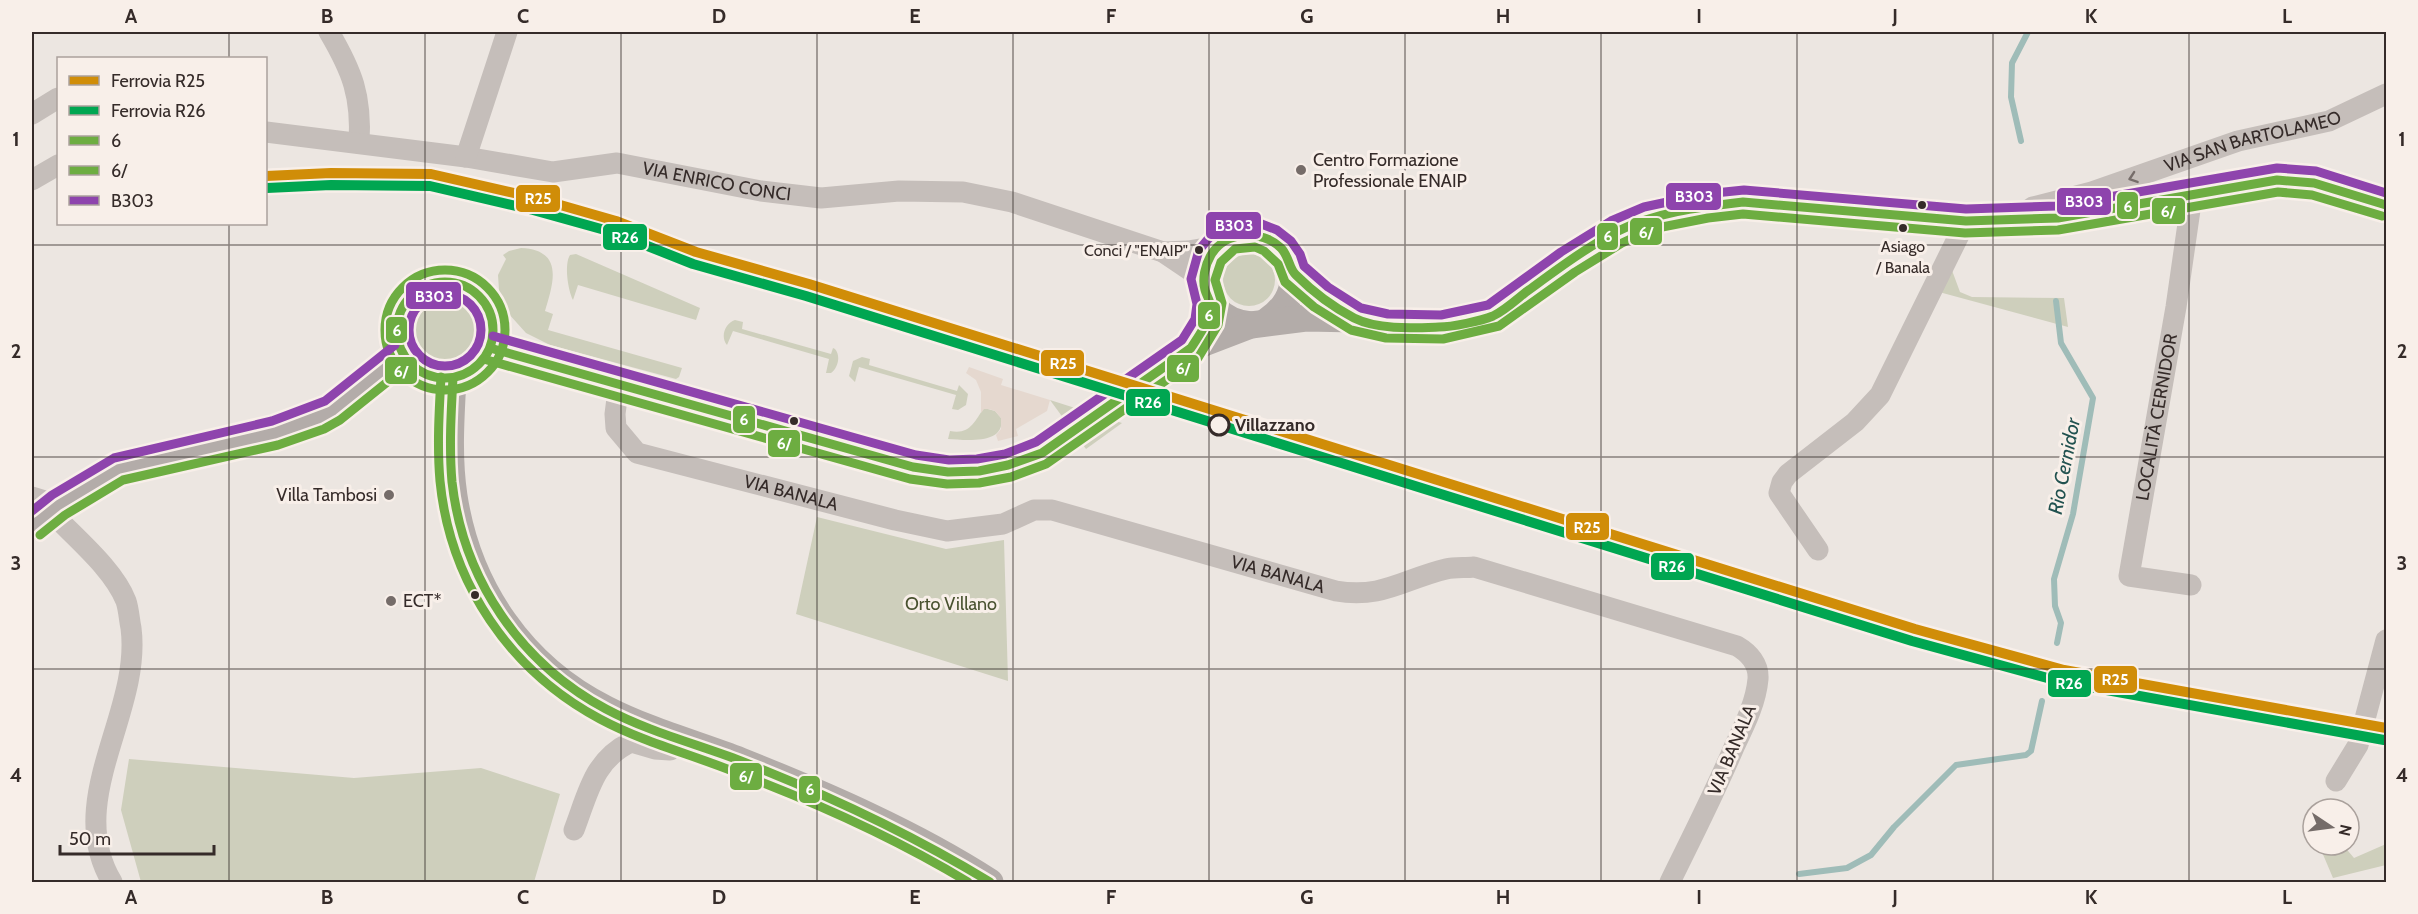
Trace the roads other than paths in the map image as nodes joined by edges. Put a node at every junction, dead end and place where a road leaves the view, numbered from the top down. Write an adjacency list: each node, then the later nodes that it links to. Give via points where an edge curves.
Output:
1 (329, 32): 7 (street, via 345,58 358,96)
2 (507, 32): 8 (street)
3 (2386, 94): 13 (street, VIA SAN BARTOLAMEO, one-way to 13, via 2329,121 2260,135 2205,152 2092,192 2033,207)
4 (57, 99): 5 (street)
5 (32, 114)
6 (267, 132): 7 (street, VIA ENRICO CONCI)
7 (359, 143): 8 (street, VIA ENRICO CONCI)
8 (466, 157): 16 (street, VIA ENRICO CONCI, via 553,172 617,163 761,191 821,198 899,191 963,192 1012,202)
9 (57, 166): 10 (street)
10 (32, 180)
11 (2192, 196): 12 (main road, via 2296,180); 13 (main road, via 2058,218); 28 (street, LOCALITÀ CERNIDOR, via 2129,576)
12 (2386, 205)
13 (2016, 218): 14 (main road)
14 (1966, 221): 19 (main road, via 1743,202 1706,206 1648,218 1616,232 1493,315 1442,327 1387,326); 27 (street, via 1880,395 1855,422 1782,482 1779,493)
15 (1218, 246): 16 (street, VIA ENRICO CONCI); 17 (main road, via 1230,238 1257,235 1270,240 1285,254); 18 (main road, via 1210,256)
16 (1163, 252): 18 (street, VIA ENRICO CONCI)
17 (1293, 273): 19 (main road); 20 (main road, via 1288,302 1279,313)
18 (1207, 291): 20 (main road, via 1227,320); 20 (main road, via 1206,323 1191,348)
19 (1356, 319): 20 (main road, via 1306,318)
20 (1259, 323)
21 (490, 348): 22 (main road, via 494,331 486,304 477,293 449,282 425,286 405,303 397,333); 23 (main road, via 473,370); 24 (main road)
22 (403, 354): 23 (main road, via 422,373); 26 (main road, via 319,418 275,433 118,469)
23 (453, 378): 30 (main road, via 450,438 454,495 464,539 492,607 533,657 570,688 606,710)
24 (619, 383): 25 (main road, via 932,471 995,470 1042,453); 35 (street, VIA BANALA, via 616,428 637,453 895,520 947,531 1003,524 1034,510 1052,510 1356,595 1380,592 1447,568 1474,567 1737,646 1747,651 1754,662 1758,677 1753,703 1706,812)
25 (1066, 437)
26 (43, 510): 33 (street, via 115,580 128,608 133,645 129,681 97,798 98,843)
27 (1818, 550)
28 (2191, 585)
29 (2386, 640): 31 (street, via 2358,745)
30 (675, 738): 32 (street, via 669,750 631,742 616,749 596,771); 34 (main road, via 751,765 906,834)
31 (2336, 781)
32 (574, 830)
33 (111, 882)
34 (990, 882)
35 (1670, 882)

